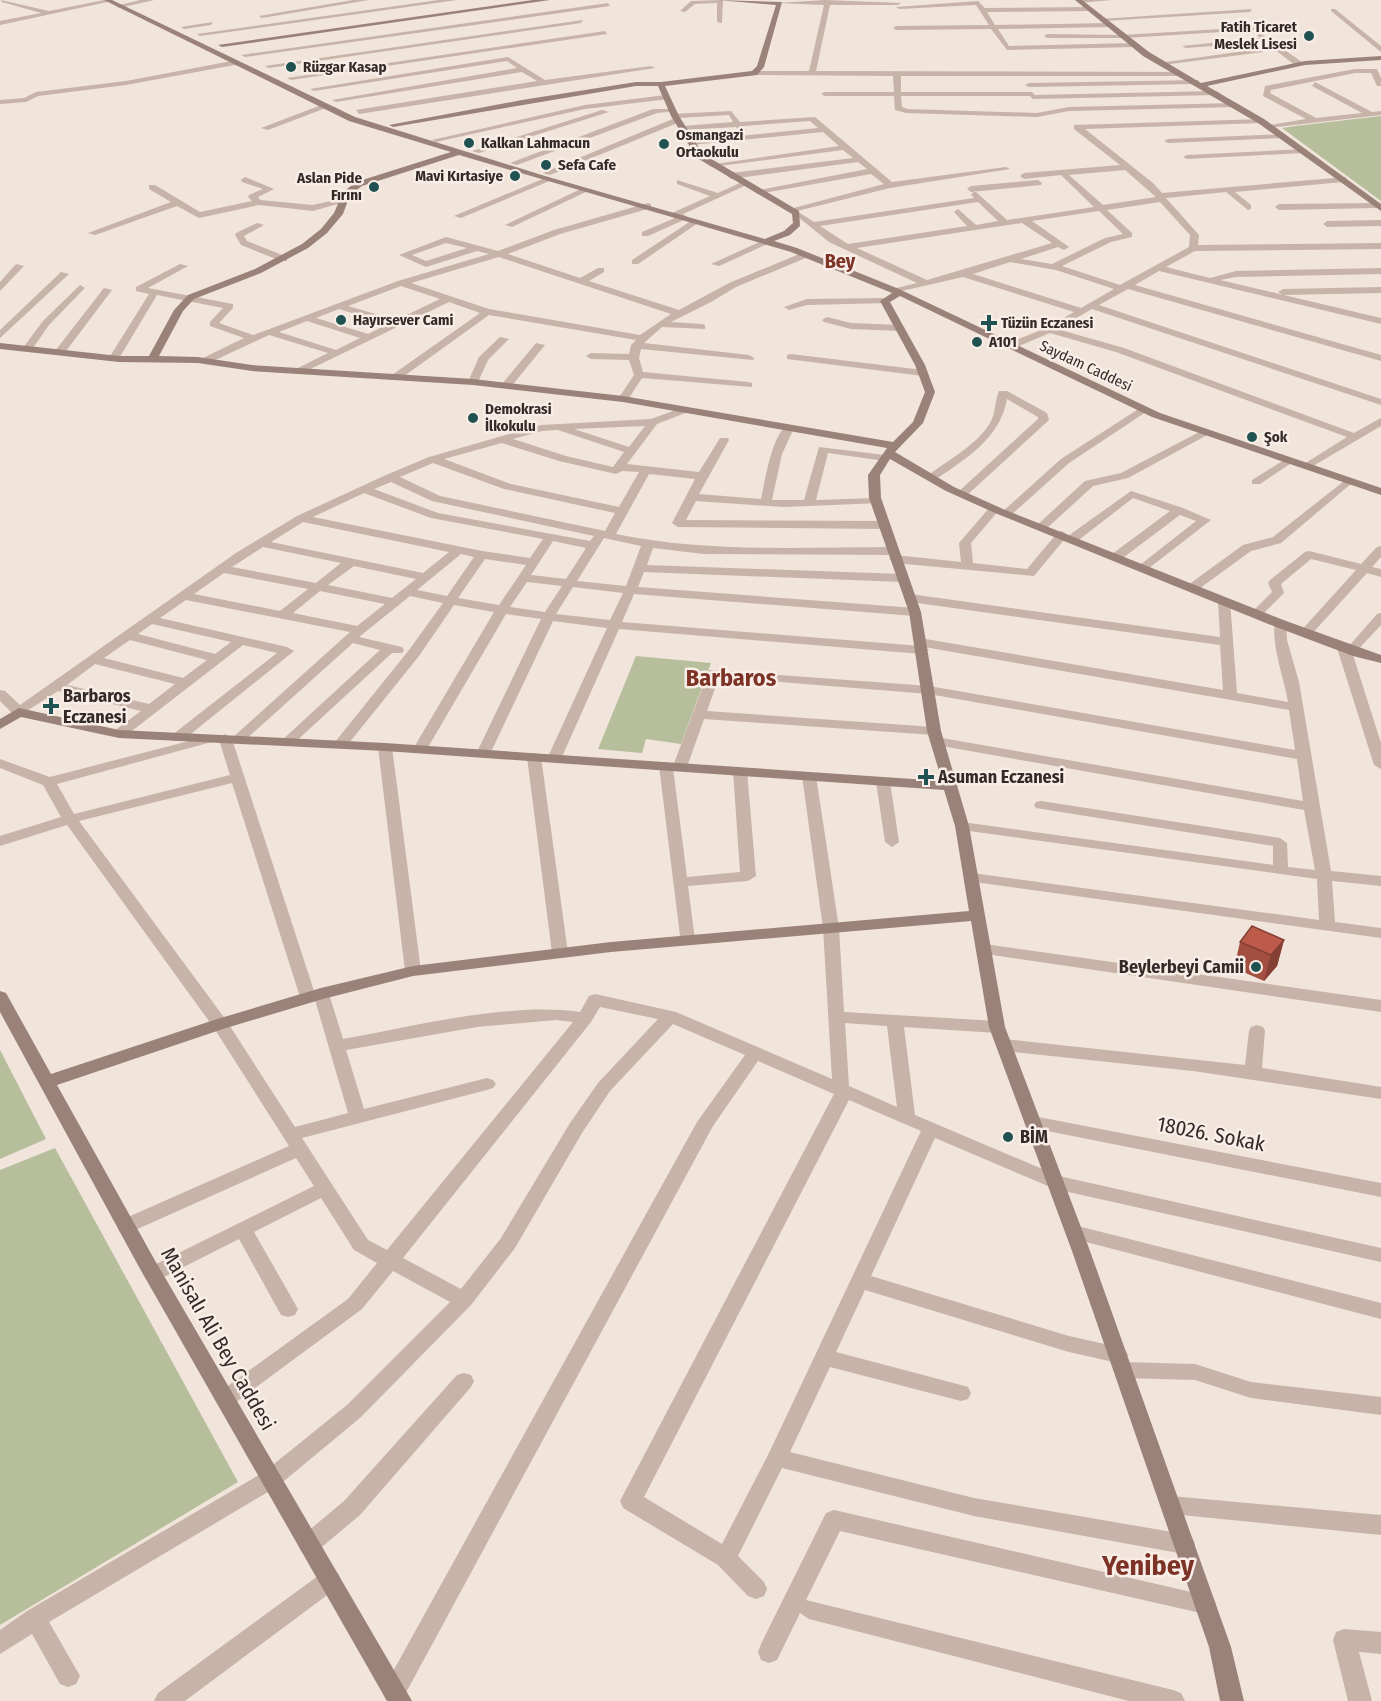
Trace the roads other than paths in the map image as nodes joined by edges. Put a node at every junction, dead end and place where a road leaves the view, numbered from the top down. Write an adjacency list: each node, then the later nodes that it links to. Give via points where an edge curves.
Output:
1 (108, 0): 13 (main road); 25 (street)
2 (151, 0): 16 (street)
3 (366, 0): 28 (street)
4 (406, 0): 17 (street)
5 (454, 0): 17 (street)
6 (547, 0): 22 (street); 30 (main road)
7 (720, 0): 14 (main road); 23 (street, via 693,2); 33 (street)
8 (1109, 0): 10 (street)
9 (4, 1): 25 (street)
10 (1080, 1): 27 (main road)
11 (828, 2): 14 (street); 19 (street); 66 (street)
12 (961, 2): 15 (street); 26 (street, via 978,3)
13 (121, 3): 16 (main road); 59 (main road)
14 (780, 3): 65 (main road, via 760,67)
15 (929, 3): 19 (street)
16 (131, 4): 37 (main road)
17 (384, 4): 30 (street); 42 (street)
18 (608, 5): 22 (street)
19 (898, 6): 26 (street); 38 (street, via 895,30)
20 (1250, 10): 24 (street)
21 (1333, 10): 54 (street)
22 (565, 11): 31 (street); 41 (street)
23 (683, 11)
24 (1229, 12): 27 (street); 27 (street, via 1218,3)
25 (49, 13): 35 (street)
26 (983, 13): 27 (street); 29 (street); 38 (street)
27 (1096, 14): 36 (main road)
28 (252, 17)
29 (974, 17)
30 (399, 20): 41 (street); 50 (main road)
31 (581, 21): 48 (street); 57 (street, via 605,33)
32 (218, 22): 37 (street)
33 (720, 22)
34 (1179, 23): 36 (street)
35 (0, 24)
36 (1112, 26): 38 (street); 44 (main road)
37 (184, 27): 42 (main road)
38 (992, 27): 45 (street)
39 (1272, 28): 40 (street)
40 (1254, 29): 44 (street); 47 (street)
41 (414, 32): 48 (street); 56 (street)
42 (200, 34): 50 (main road)
43 (1033, 36): 44 (street)
44 (1124, 36): 51 (main road)
45 (999, 37): 46 (street); 51 (street, via 1008,48)
46 (1011, 37)
47 (1267, 40): 49 (street); 61 (street)
48 (427, 44): 57 (street); 62 (street)
49 (1207, 44): 52 (street); 55 (street)
50 (222, 45): 56 (main road)
51 (1136, 45): 60 (main road)
52 (1186, 46)
53 (1263, 50): 55 (street)
54 (1381, 50)
55 (1222, 54): 60 (street)
56 (245, 55): 62 (main road)
57 (442, 56): 71 (street)
58 (1381, 58): 61 (main road)
59 (237, 62): 87 (street); 90 (main road)
60 (1162, 63): 69 (main road)
61 (1299, 64): 76 (main road)
62 (268, 66): 71 (main road)
63 (651, 68): 70 (street, via 648,60); 73 (street); 75 (street)
64 (525, 69): 70 (street); 80 (street, via 508,59); 86 (street)
65 (754, 73): 66 (street); 75 (main road)
66 (812, 73): 68 (street)
67 (1025, 73): 68 (street); 69 (street); 79 (street)
68 (897, 74): 81 (street)
69 (1181, 74): 76 (main road)
70 (535, 76): 73 (street)
71 (291, 78): 80 (main road)
72 (1322, 78): 74 (street); 77 (street); 78 (street, via 1374,71)
73 (545, 82): 91 (street)
74 (1298, 82): 77 (street); 97 (street, via 1268,88 1266,93)
75 (658, 84): 85 (main road); 102 (main road, via 522,102)
76 (1199, 84): 79 (street); 82 (main road)
77 (1315, 84): 94 (street)
78 (1380, 84)
79 (1029, 85): 84 (street)
80 (314, 89): 86 (main road)
81 (898, 93): 83 (street); 84 (street); 92 (street, via 898,108 906,111)
82 (1216, 93): 84 (street); 89 (main road)
83 (825, 94)
84 (1032, 95): 92 (street, via 1037,109)
85 (666, 97): 88 (street); 96 (main road)
86 (336, 100): 91 (main road)
87 (0, 102)
88 (627, 102): 95 (street); 98 (street)
89 (1236, 105): 92 (street, via 1069,109); 101 (main road)
90 (327, 106): 104 (street); 113 (main road, via 352,119)
91 (359, 112): 102 (main road)
92 (1055, 113): 103 (street, via 1067,116)
93 (1381, 113): 94 (street)
94 (1370, 114): 97 (street)
95 (542, 116): 98 (street); 108 (street)
96 (677, 119): 99 (street); 99 (street, via 731,113); 110 (main road); 118 (street, via 656,111); 127 (street)
97 (1316, 121): 101 (street)
98 (567, 123): 114 (street)
99 (737, 124): 105 (street, via 812,119); 107 (street)
100 (1148, 124): 101 (street); 103 (street); 109 (street)
101 (1264, 124): 106 (main road)
102 (393, 125): 108 (main road)
103 (1077, 127): 121 (street)
104 (264, 128)
105 (824, 130): 107 (street); 111 (street)
106 (1282, 136): 109 (street); 112 (main road)
107 (747, 137): 110 (street)
108 (436, 140): 114 (main road)
109 (1168, 141): 116 (street)
110 (691, 143): 120 (main road)
111 (846, 147): 117 (street); 120 (street)
112 (1303, 151): 116 (street); 130 (main road)
113 (460, 152): 127 (main road); 144 (main road, via 359,184 346,194)
114 (476, 152): 118 (main road)
115 (561, 156): 122 (street)
116 (1187, 157): 119 (street)
117 (858, 160): 124 (street); 128 (street)
118 (514, 163): 122 (main road)
119 (1195, 163)
120 (712, 165): 128 (main road)
121 (1126, 167): 125 (street); 142 (street)
122 (529, 168): 127 (main road)
123 (1006, 169): 126 (street)
124 (872, 171): 135 (street); 140 (street)
125 (1063, 173): 129 (street); 132 (street)
126 (956, 175): 135 (street); 137 (street)
127 (548, 176): 139 (main road); 147 (main road); 154 (street)
128 (731, 176): 134 (main road)
129 (1024, 176)
130 (1343, 179): 138 (street); 148 (main road)
131 (245, 180): 145 (street, via 270,189 252,197)
132 (1071, 180): 137 (street); 151 (street)
133 (680, 182): 141 (street)
134 (745, 184): 140 (main road); 141 (street)
135 (890, 185): 152 (street)
136 (152, 187): 146 (street)
137 (971, 189): 143 (street)
138 (1227, 189): 142 (street); 149 (street)
139 (586, 190): 147 (main road); 162 (street)
140 (758, 191): 152 (main road)
141 (718, 196): 155 (street)
142 (1161, 197): 151 (street); 172 (street, via 1195,235)
143 (981, 199): 158 (street); 163 (street)
144 (344, 201): 145 (street, via 313,208); 176 (main road, via 311,242)
145 (259, 202): 146 (street, via 199,215)
146 (176, 203): 165 (street)
147 (648, 206): 155 (main road, Saydam Caddesi); 173 (street, via 557,232)
148 (1379, 206): 150 (street)
149 (1248, 207)
150 (1279, 207)
151 (1102, 208): 156 (street); 175 (street, via 1129,235 1108,240)
152 (793, 211): 163 (street); 167 (main road, via 797,224)
153 (958, 212): 164 (street)
154 (458, 216)
155 (679, 216): 157 (main road, Saydam Caddesi); 166 (street)
156 (1024, 220): 158 (street); 168 (street)
157 (697, 221): 167 (main road, Saydam Caddesi); 178 (street)
158 (1005, 223): 164 (street)
159 (1381, 223): 160 (street)
160 (1327, 224)
161 (260, 225): 176 (street, via 239,235 244,243)
162 (509, 225)
163 (812, 225): 170 (street)
164 (974, 228): 170 (street)
165 (92, 233)
166 (645, 234)
167 (766, 242): 174 (main road, Saydam Caddesi); 179 (street)
168 (1057, 244): 175 (street); 177 (street)
169 (1381, 246): 172 (street)
170 (847, 247): 191 (street)
171 (477, 248): 171 (street, via 426,264 404,255 446,240); 173 (street)
172 (1193, 248): 183 (street)
173 (500, 254): 188 (street); 190 (street)
174 (805, 255): 199 (main road, Saydam Caddesi); 206 (street, via 733,284)
175 (1077, 256): 182 (street)
176 (284, 258): 200 (main road)
177 (1011, 260): 182 (street); 187 (street)
178 (635, 262)
179 (716, 264)
180 (19, 266): 193 (street)
181 (183, 266): 197 (street, via 139,289)
182 (1054, 267): 192 (street)
183 (1156, 268): 189 (street); 192 (street)
184 (601, 270): 188 (street)
185 (1381, 271): 189 (street, via 1236,274)
186 (64, 274): 216 (street)
187 (963, 274): 191 (street); 204 (street)
188 (581, 281): 206 (street)
189 (1209, 281): 198 (street)
190 (401, 284): 201 (street); 202 (street)
191 (927, 284): 199 (street)
192 (1123, 287): 204 (street); 232 (street)
193 (0, 288)
194 (80, 288): 224 (street, via 46,322)
195 (107, 290): 225 (street)
196 (1381, 290): 198 (street)
197 (154, 291): 200 (street); 230 (street)
198 (1259, 292): 209 (street)
199 (893, 295): 203 (street); 213 (main road); 223 (main road, Saydam Caddesi)
200 (191, 297): 217 (street, via 230,306 213,324); 233 (main road, via 179,310)
201 (446, 300): 205 (street); 210 (street)
202 (338, 306): 207 (street); 210 (street)
203 (789, 307)
204 (1087, 309): 214 (street); 243 (street)
205 (487, 312): 220 (street); 238 (street)
206 (678, 313): 211 (street)
207 (307, 318): 215 (street); 218 (street)
208 (827, 320): 213 (street, via 851,326)
209 (1381, 321)
210 (398, 324): 218 (street)
211 (660, 324): 212 (street); 220 (street)
212 (702, 327)
213 (900, 328): 236 (main road)
214 (1049, 330): 223 (street); 251 (street, via 1120,350)
215 (270, 332): 217 (street); 226 (street)
216 (0, 335)
217 (253, 338): 234 (street)
218 (369, 338): 226 (street)
219 (504, 339): 239 (street, via 483,359)
220 (640, 341): 228 (street); 231 (street)
221 (540, 345): 241 (street)
222 (0, 346): 224 (main road)
223 (1010, 346): 245 (main road, Saydam Caddesi)
224 (27, 349): 225 (main road)
225 (59, 353): 230 (main road)
226 (337, 353): 235 (street)
227 (591, 356): 228 (street)
228 (634, 357): 237 (street)
229 (791, 357): 236 (street)
230 (114, 358): 233 (main road)
231 (749, 358)
232 (1381, 358)
233 (153, 359): 234 (main road)
234 (205, 361): 235 (main road)
235 (300, 371): 238 (main road)
236 (923, 373): 255 (main road, via 930,392 918,423)
237 (639, 375): 240 (street); 242 (street)
238 (396, 377): 239 (main road)
239 (473, 382): 241 (main road)
240 (748, 385)
241 (506, 386): 242 (main road)
242 (623, 399): 244 (main road)
243 (1381, 402)
244 (684, 410): 246 (street); 249 (main road)
245 (1144, 410): 250 (main road, Saydam Caddesi); 275 (street, via 1065,461)
246 (653, 422): 248 (street); 254 (street)
247 (1378, 426): 251 (street)
248 (555, 427): 252 (street); 254 (street)
249 (789, 428): 255 (main road); 271 (street, via 777,454)
250 (1205, 432): 257 (main road, Saydam Caddesi); 278 (street, via 1124,476 1089,483)
251 (1356, 437): 258 (street)
252 (501, 439): 256 (street); 259 (street, via 563,459 616,471)
253 (724, 440): 261 (street)
254 (631, 451): 259 (street)
255 (890, 452): 263 (main road); 270 (main road, via 874,475); 272 (street, via 823,449)
256 (434, 459): 262 (street); 274 (street, via 508,487)
257 (1289, 460): 258 (main road, Saydam Caddesi); 265 (street)
258 (1308, 466): 264 (main road, Saydam Caddesi)
259 (619, 467): 260 (street)
260 (645, 471): 261 (street); 274 (street)
261 (702, 476): 269 (street)
262 (390, 477): 266 (street); 279 (street, via 436,499)
263 (931, 478): 268 (main road); 268 (street, via 962,456 991,427 1003,393 1043,415 1044,420 1034,432)
264 (1348, 481): 267 (main road, Saydam Caddesi); 302 (street, via 1277,540 1247,548)
265 (1256, 482)
266 (364, 489): 276 (street); 280 (street, via 435,516)
267 (1381, 492)
268 (963, 495): 275 (main road)
269 (692, 497): 271 (street); 277 (street, via 678,523)
270 (877, 501): 272 (street); 277 (main road)
271 (766, 503): 272 (street)
272 (809, 503)
273 (1179, 510): 281 (street, via 1131,494); 289 (street); 294 (street, via 1205,519)
274 (622, 511): 279 (street)
275 (1000, 511): 278 (main road); 292 (street, via 965,543)
276 (302, 518): 282 (street); 285 (street)
277 (884, 525): 288 (main road)
278 (1041, 527): 281 (main road)
279 (605, 534): 283 (street); 284 (street)
280 (551, 536): 284 (street); 291 (street)
281 (1067, 537): 289 (main road); 292 (street, via 1030,573)
282 (261, 543): 290 (street); 295 (street)
283 (648, 544): 288 (street, via 704,550); 293 (street)
284 (592, 545): 301 (street)
285 (458, 550): 287 (street); 298 (street)
286 (1381, 550): 296 (street)
287 (482, 555): 291 (street); 307 (street)
288 (894, 555): 292 (street); 300 (main road)
289 (1116, 557): 294 (main road)
290 (352, 561): 298 (street); 303 (street)
291 (532, 562): 299 (street)
292 (968, 567)
293 (640, 568): 300 (street); 304 (street)
294 (1144, 568): 302 (main road)
295 (221, 569): 303 (street); 306 (street)
296 (1365, 570): 297 (street); 312 (street, via 1309,555 1274,583 1278,593); 319 (street)
297 (1381, 573)
298 (426, 577): 305 (street)
299 (522, 578): 301 (street); 311 (street)
300 (902, 578): 310 (main road)
301 (569, 583): 304 (street); 314 (street)
302 (1192, 588): 308 (main road)
303 (318, 589): 309 (street); 313 (street)
304 (629, 590): 310 (street); 318 (street)
305 (407, 592): 307 (street); 309 (street)
306 (184, 596): 313 (street); 316 (street)
307 (448, 601): 311 (street); 327 (street)
308 (1224, 601): 312 (main road); 323 (street)
309 (396, 602): 320 (street)
310 (913, 605): 323 (street); 324 (main road)
311 (502, 610): 314 (street); 348 (street)
312 (1256, 614): 317 (main road)
313 (281, 616): 320 (street)
314 (548, 617): 318 (street); 349 (street)
315 (1381, 617): 326 (street)
316 (151, 621): 321 (street); 322 (street)
317 (1281, 624): 319 (main road); 336 (street)
318 (613, 625): 324 (street); 352 (street)
319 (1305, 633): 326 (main road)
320 (355, 635): 325 (street); 344 (street)
321 (130, 636): 328 (street); 330 (street)
322 (240, 641): 328 (street); 343 (street, via 287,651)
323 (1226, 642): 335 (street)
324 (921, 646): 333 (main road); 335 (street)
325 (390, 648): 327 (street); 345 (street)
326 (1348, 650): 329 (main road); 354 (street)
327 (414, 653): 346 (street)
328 (218, 658): 331 (street)
329 (1381, 658)
330 (95, 660): 331 (street); 332 (street)
331 (186, 683): 337 (street)
332 (56, 686): 337 (street); 338 (street)
333 (929, 690): 339 (street, via 714,673); 342 (main road); 350 (street)
334 (0, 694): 338 (street)
335 (1230, 694): 336 (street)
336 (1296, 707): 350 (street)
337 (151, 709): 341 (street)
338 (19, 712): 340 (main road); 341 (main road)
339 (698, 714): 342 (street); 355 (street)
340 (0, 725)
341 (118, 734): 343 (main road)
342 (935, 736): 361 (main road); 363 (street)
343 (177, 738): 344 (main road)
344 (225, 739): 345 (main road); 358 (street); 359 (street)
345 (287, 742): 346 (main road)
346 (340, 745): 347 (main road)
347 (385, 747): 348 (main road); 380 (street)
348 (420, 749): 349 (main road)
349 (483, 753): 351 (main road)
350 (1303, 756): 363 (street)
351 (534, 758): 352 (main road); 379 (street)
352 (554, 759): 355 (main road)
353 (0, 763): 359 (street)
354 (1381, 765)
355 (673, 767): 356 (main road); 372 (street)
356 (740, 771): 357 (main road); 372 (street, via 748,876)
357 (808, 776): 360 (main road); 375 (street)
358 (237, 777): 364 (street); 381 (street)
359 (49, 782): 364 (street)
360 (883, 782): 361 (main road); 367 (street)
361 (949, 786): 365 (main road)
362 (1041, 805): 368 (street, via 1280,843)
363 (1311, 807): 369 (street)
364 (70, 819): 366 (street); 388 (street)
365 (962, 826): 368 (street); 370 (main road)
366 (0, 841)
367 (892, 842)
368 (1281, 871): 369 (street)
369 (1324, 874): 371 (street); 374 (street)
370 (972, 878): 373 (main road); 374 (street)
371 (1381, 881)
372 (680, 882): 377 (street)
373 (978, 915): 375 (main road); 378 (main road)
374 (1327, 924): 376 (street)
375 (831, 928): 377 (main road); 385 (street)
376 (1381, 933)
377 (687, 940): 379 (main road)
378 (984, 949): 383 (street); 389 (main road)
379 (560, 953): 380 (main road)
380 (413, 971): 381 (main road)
381 (315, 995): 388 (main road); 392 (street)
382 (0, 998): 395 (main road, Manisalı Ali Bey Caddesi)
383 (1381, 1006)
384 (670, 1016): 386 (street, via 595,1000); 393 (street); 414 (street, via 604,1087 508,1243)
385 (835, 1017): 387 (street); 397 (street)
386 (585, 1018): 392 (street, via 556,1014 477,1021); 411 (street)
387 (895, 1022): 389 (street); 400 (street)
388 (220, 1024): 395 (main road); 403 (street)
389 (997, 1027): 391 (main road)
390 (1257, 1031): 394 (street)
391 (1004, 1045): 394 (street); 401 (main road)
392 (338, 1046): 399 (street)
393 (754, 1053): 397 (street); 439 (street, via 706,1122)
394 (1253, 1073): 398 (street)
395 (47, 1082): 407 (main road, Manisalı Ali Bey Caddesi)
396 (487, 1084): 399 (street)
397 (843, 1091): 400 (street); 429 (street, via 631,1501)
398 (1381, 1093)
399 (358, 1117): 403 (street)
400 (907, 1119): 402 (street)
401 (1033, 1122): 404 (main road); 406 (street, 18026. Sokak)
402 (930, 1130): 404 (street); 413 (street)
403 (296, 1142): 405 (street); 407 (street)
404 (1055, 1182): 409 (main road); 410 (street)
405 (325, 1188): 408 (street); 411 (street, via 361,1245)
406 (1381, 1190)
407 (126, 1226): 412 (main road, Manisalı Ali Bey Caddesi)
408 (243, 1229): 412 (street); 415 (street)
409 (1074, 1232): 416 (street); 418 (main road)
410 (1381, 1256)
411 (391, 1260): 414 (street); 421 (street, via 355,1304)
412 (153, 1274): 421 (main road, Manisalı Ali Bey Caddesi)
413 (858, 1280): 417 (street); 418 (street)
414 (464, 1300): 424 (street, via 354,1411)
415 (288, 1309)
416 (1381, 1311)
417 (824, 1357): 420 (street); 423 (street)
418 (1120, 1362): 422 (street, via 1195,1372 1251,1390); 425 (main road)
419 (464, 1382): 427 (street, via 352,1508)
420 (961, 1393)
421 (225, 1399): 424 (main road, Manisalı Ali Bey Caddesi)
422 (1381, 1407)
423 (777, 1458): 428 (street, via 974,1507); 429 (street)
424 (271, 1479): 427 (main road, Manisalı Ali Bey Caddesi); 434 (street)
425 (1171, 1505): 426 (street); 428 (main road)
426 (1381, 1524)
427 (309, 1544): 430 (main road, Manisalı Ali Bey Caddesi)
428 (1184, 1544): 432 (main road)
429 (726, 1558): 431 (street)
430 (330, 1580): 439 (main road, Manisalı Ali Bey Caddesi); 440 (street)
431 (756, 1589)
432 (1205, 1604): 437 (street, via 834,1520); 442 (main road)
433 (809, 1609): 441 (street)
434 (35, 1618): 435 (street); 438 (street)
435 (0, 1643)
436 (1381, 1643): 443 (street, via 1344,1640)
437 (770, 1652)
438 (68, 1676)
439 (397, 1696)
440 (166, 1701)
441 (1173, 1701)
442 (1232, 1701)
443 (1360, 1701)

